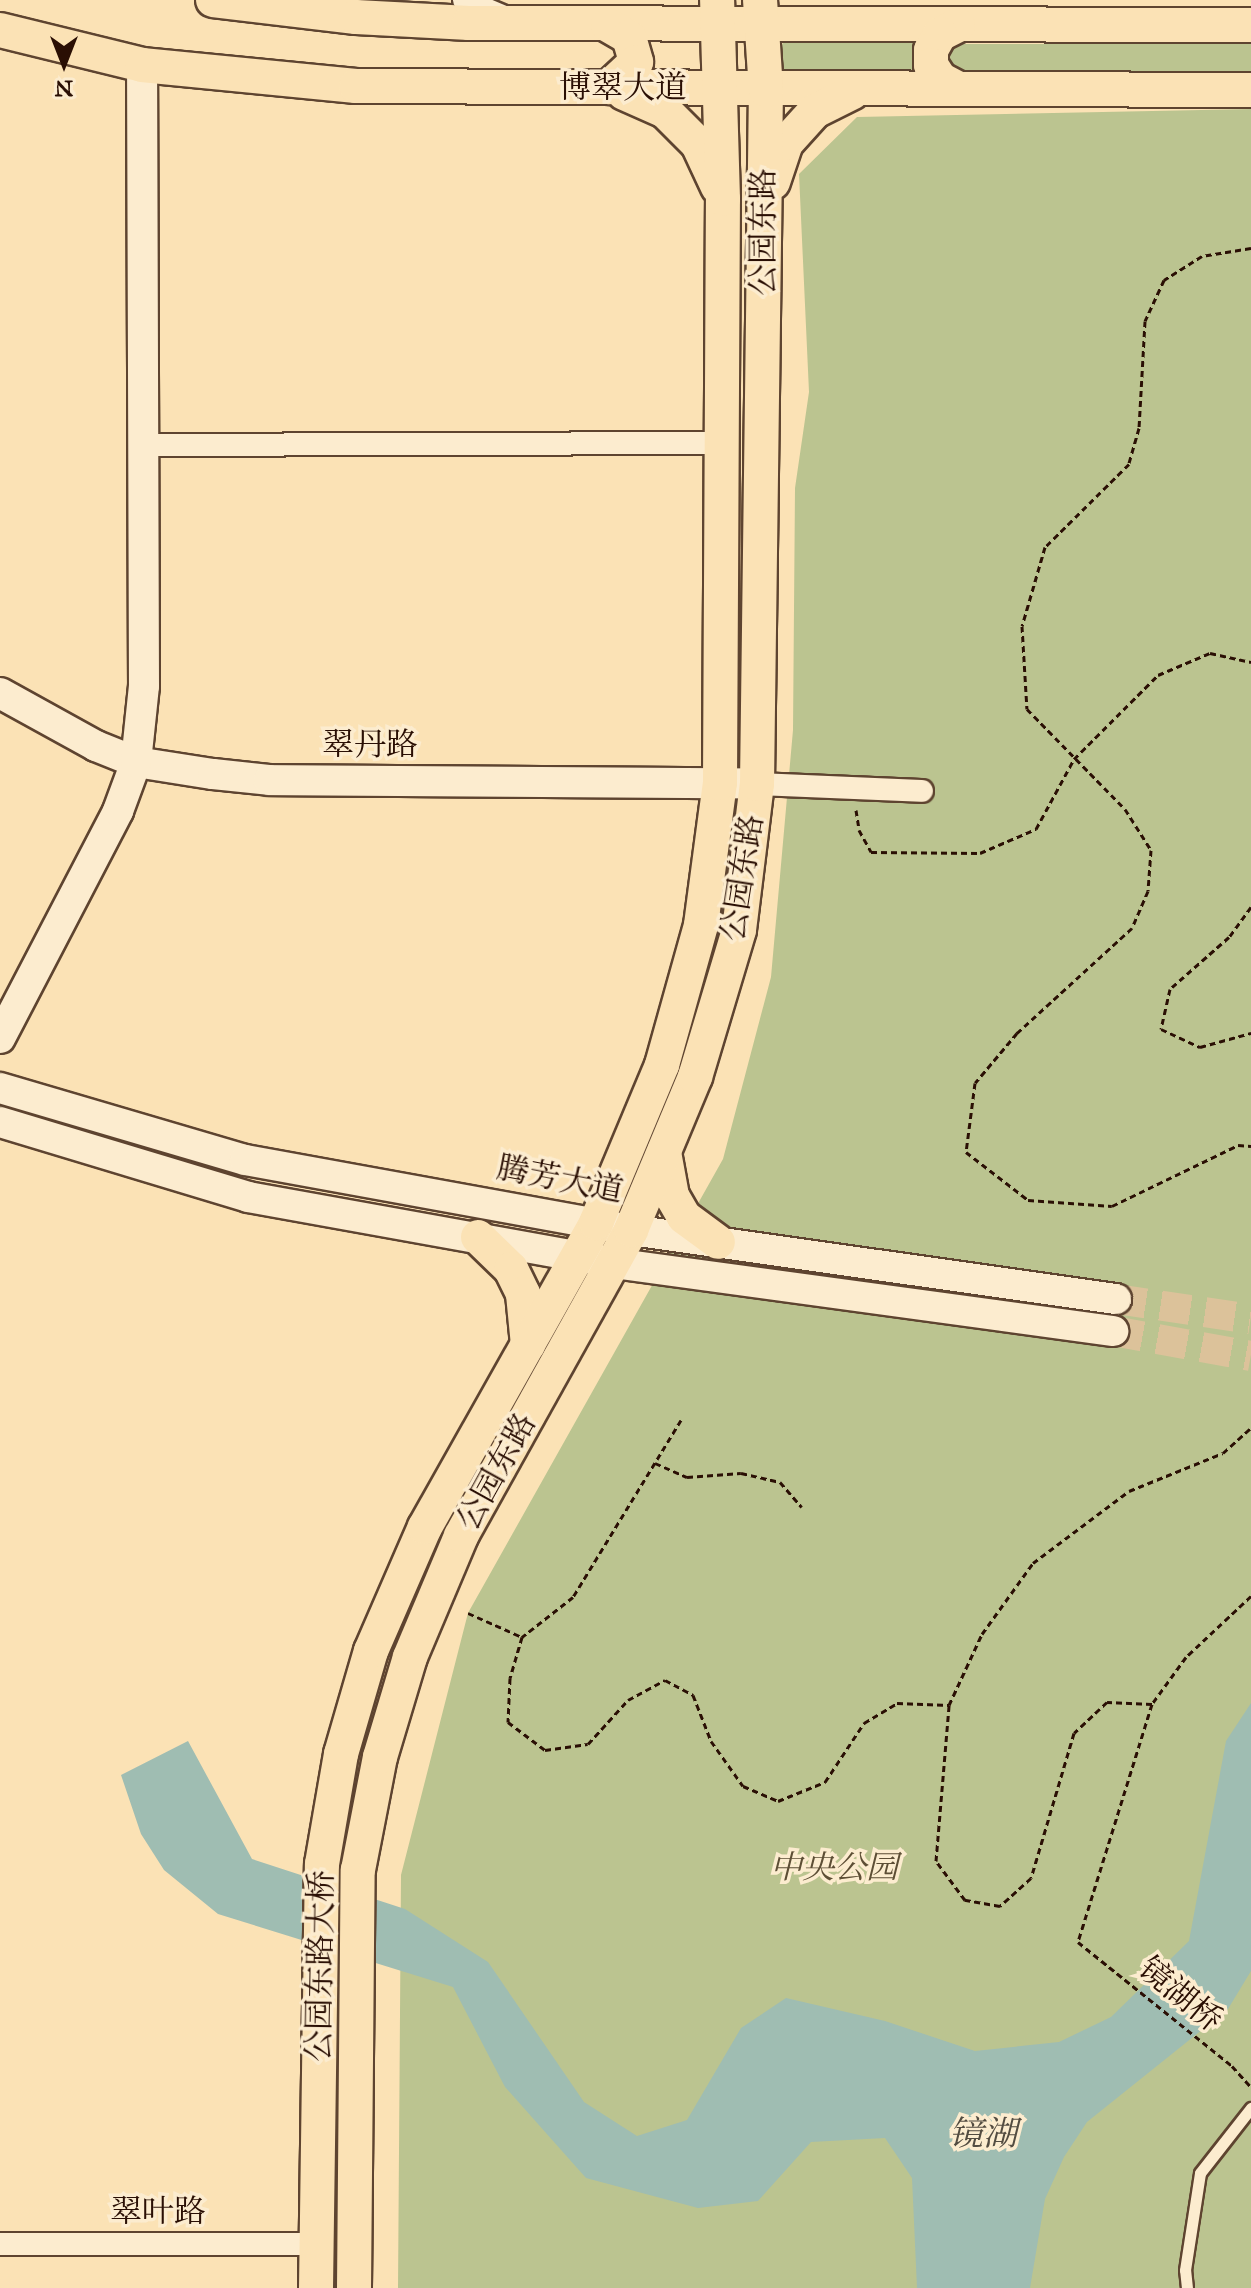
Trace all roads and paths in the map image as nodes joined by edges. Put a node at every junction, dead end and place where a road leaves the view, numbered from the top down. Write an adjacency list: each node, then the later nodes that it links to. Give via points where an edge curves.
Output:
1 (213, 0): 7 (main road, 博翠大道)
2 (374, 0): 7 (street)
3 (464, 0): 9 (street)
4 (658, 0): 10 (main road)
5 (803, 0): 13 (main road)
6 (717, 13): 8 (main road, 博翠大道); 10 (main road, 博翠大道); 17 (main road, 公园东路)
7 (330, 14): 9 (main road, 博翠大道)
8 (760, 14): 13 (main road, 博翠大道); 19 (main road, 公园东路)
9 (530, 24): 10 (main road, 博翠大道)
10 (608, 25): 16 (main road, via 629,37 636,62)
11 (958, 25): 12 (main road, 博翠大道); 13 (main road, 博翠大道); 18 (main road, via 940,34 931,50 931,65 940,79)
12 (1251, 25)
13 (859, 26)
14 (0, 30): 15 (main road, 博翠大道)
15 (142, 65): 16 (main road, 博翠大道, via 356,86); 26 (main road)
16 (609, 87): 17 (main road, 博翠大道); 22 (main road, via 665,111 698,144)
17 (722, 89): 19 (main road, 博翠大道); 22 (main road, 公园东路)
18 (959, 89): 20 (main road, 博翠大道); 21 (main road, 博翠大道)
19 (766, 90): 20 (main road, 博翠大道); 23 (main road, 公园东路)
20 (859, 90): 23 (main road, via 815,111 786,143)
21 (1251, 90)
22 (723, 199): 25 (main road, 公园东路)
23 (764, 209): 32 (main road, 公园东路)
24 (1251, 248): 29 (path, via 1202,256 1164,280 1145,321 1139,428 1129,464 1045,547 1022,626 1027,709)
25 (722, 443): 26 (street); 31 (main road, 公园东路)
26 (143, 445): 30 (main road, via 144,686)
27 (1251, 662): 29 (path, via 1210,653 1158,675)
28 (0, 693): 30 (main road, 翠丹路)
29 (1074, 759): 34 (path, via 1036,829 980,853 871,852 859,830); 41 (path, via 1125,809 1151,850 1148,891 1132,928 1017,1033 975,1083 966,1152 1028,1200 1112,1206 1238,1145)
30 (136, 762): 31 (main road, 翠丹路, via 269,780); 37 (main road, via 118,811)
31 (720, 783): 32 (main road, 翠丹路); 43 (main road, 公园东路, via 701,925 662,1065)
32 (757, 784): 33 (street); 42 (main road, 公园东路, via 739,930 695,1077)
33 (922, 791)
34 (856, 803)
35 (1251, 907): 36 (path, via 1229,937 1170,989 1161,1029 1200,1047)
36 (1251, 1033)
37 (0, 1038)
38 (0, 1058): 39 (main road)
39 (12, 1092): 43 (main road, 腾芳大道, via 245,1160)
40 (2, 1124): 45 (main road, via 248,1197)
41 (1251, 1146)
42 (664, 1152): 44 (main road, 公园东路); 46 (main road, via 672,1196 684,1217)
43 (596, 1223): 44 (main road, 腾芳大道); 47 (main road, 公园东路)
44 (631, 1230): 46 (main road, 腾芳大道); 48 (main road, 公园东路)
45 (478, 1237): 47 (main road); 51 (main road, via 511,1269 523,1294)
46 (718, 1242): 49 (main road, 腾芳大道)
47 (579, 1256): 48 (main road); 51 (main road, 公园东路)
48 (613, 1263): 50 (main road); 60 (main road, 公园东路, via 461,1536)
49 (1116, 1299)
50 (1113, 1331)
51 (528, 1345): 59 (main road, 公园东路, via 425,1527)
52 (681, 1420): 54 (path)
53 (1251, 1428): 62 (path, via 1223,1453 1129,1491 1033,1563 982,1634)
54 (655, 1463): 55 (path, via 687,1477 741,1473 780,1482); 58 (path, via 573,1597)
55 (802, 1507)
56 (1251, 1596): 61 (path, via 1186,1657)
57 (468, 1613): 58 (path)
58 (522, 1637): 62 (path, via 510,1678 508,1722 545,1750 588,1744 628,1700 665,1680 693,1695 711,1741 743,1786 778,1801 825,1782 864,1723 897,1703)
59 (371, 1651): 66 (main road, 公园东路大桥, via 341,1754 322,1864)
60 (410, 1657): 68 (main road, 公园东路大桥, via 380,1757 358,1870)
61 (1152, 1704): 62 (path, via 1107,1702 1074,1733 1031,1878 1000,1906 965,1900 936,1861); 63 (path, 镜湖桥, via 1078,1942)
62 (949, 1705)
63 (1251, 2087)
64 (1251, 2108): 69 (lane, via 1200,2173)
65 (0, 2244): 66 (street, 翠叶路)
66 (316, 2244): 67 (main road, 公园东路大桥)
67 (316, 2288)
68 (354, 2288)
69 (1187, 2288)

